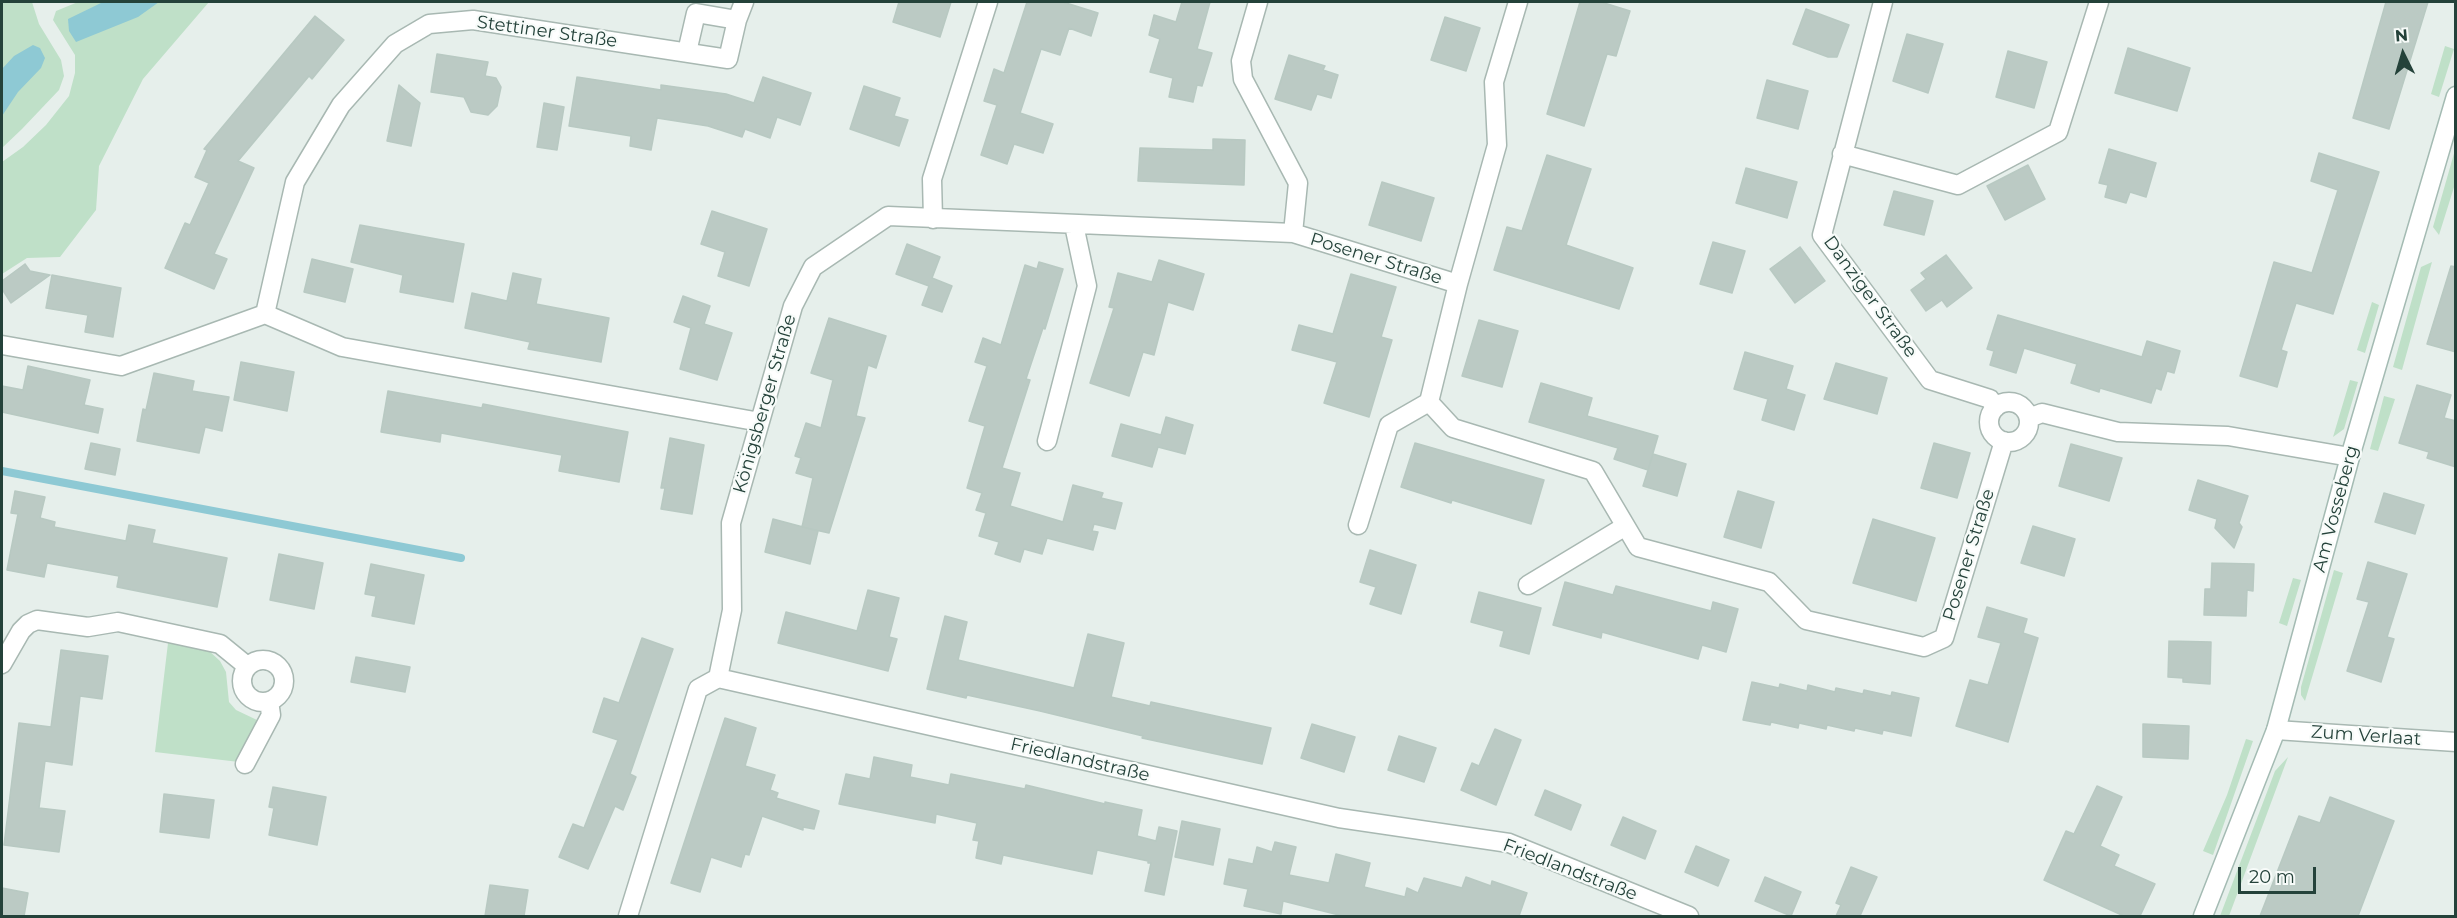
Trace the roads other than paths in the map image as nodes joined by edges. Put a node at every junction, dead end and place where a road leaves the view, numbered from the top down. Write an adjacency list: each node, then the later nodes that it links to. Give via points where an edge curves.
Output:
1 (744, 2): 7 (street, Stettiner Straße)
2 (988, 2): 11 (street, via 932,178)
3 (1258, 2): 13 (street, via 1241,61 1244,79 1298,183)
4 (1518, 2): 14 (street, Posener Straße, via 1494,82 1497,144)
5 (1883, 2): 10 (street, Danziger Straße)
6 (2099, 2): 10 (street, via 2058,132 1958,185)
7 (737, 20): 8 (street, Stettiner Straße, via 728,59); 8 (street, via 696,13)
8 (687, 52): 15 (street, Stettiner Straße, via 474,20 429,24 395,44 341,105 295,182)
9 (2456, 96): 23 (street, Am Vosseberg)
10 (1842, 154): 18 (street, Danziger Straße, via 1822,235 1930,380 1990,399)
11 (933, 219): 12 (street, Königsberger Straße); 20 (street, Königsberger Straße, via 888,216 813,267 793,306)
12 (1074, 225): 13 (street, Königsberger Straße); 21 (street, via 1087,286)
13 (1293, 233): 14 (street, Posener Straße)
14 (1458, 284): 17 (street, Posener Straße)
15 (265, 314): 16 (street, via 121,366); 20 (street, via 342,347)
16 (2, 345)
17 (1429, 402): 24 (street, via 1389,426); 25 (street, Posener Straße, via 1453,428 1593,471)
18 (1995, 408): 19 (street, via 2004,402 2016,403); 22 (street, via 1989,417 1990,427)
19 (2029, 418): 22 (street, via 2022,437); 23 (street, via 2042,413 2118,432 2228,436)
20 (760, 422): 29 (street, Königsberger Straße, via 731,524 732,610)
21 (1047, 441)
22 (2004, 441): 25 (street, Posener Straße, via 1944,638 1924,647 1806,620 1769,582 1638,547)
23 (2350, 457): 31 (street, Am Vosseberg)
24 (1358, 525)
25 (1624, 527): 26 (street)
26 (1528, 585)
27 (2, 664): 28 (street, via 21,631 37,620 88,627 118,622 220,644)
28 (247, 666): 30 (street, via 242,687 258,702); 30 (street, via 257,660 268,660 278,666 284,686)
29 (718, 678): 34 (street, via 698,688); 35 (street, Friedlandstraße, via 1339,818 1509,843)
30 (269, 701): 33 (street, via 271,715)
31 (2276, 730): 32 (street, Zum Verlaat); 36 (street, Am Vosseberg)
32 (2456, 742)
33 (245, 764)
34 (627, 916)
35 (1689, 916)
36 (2203, 916)

